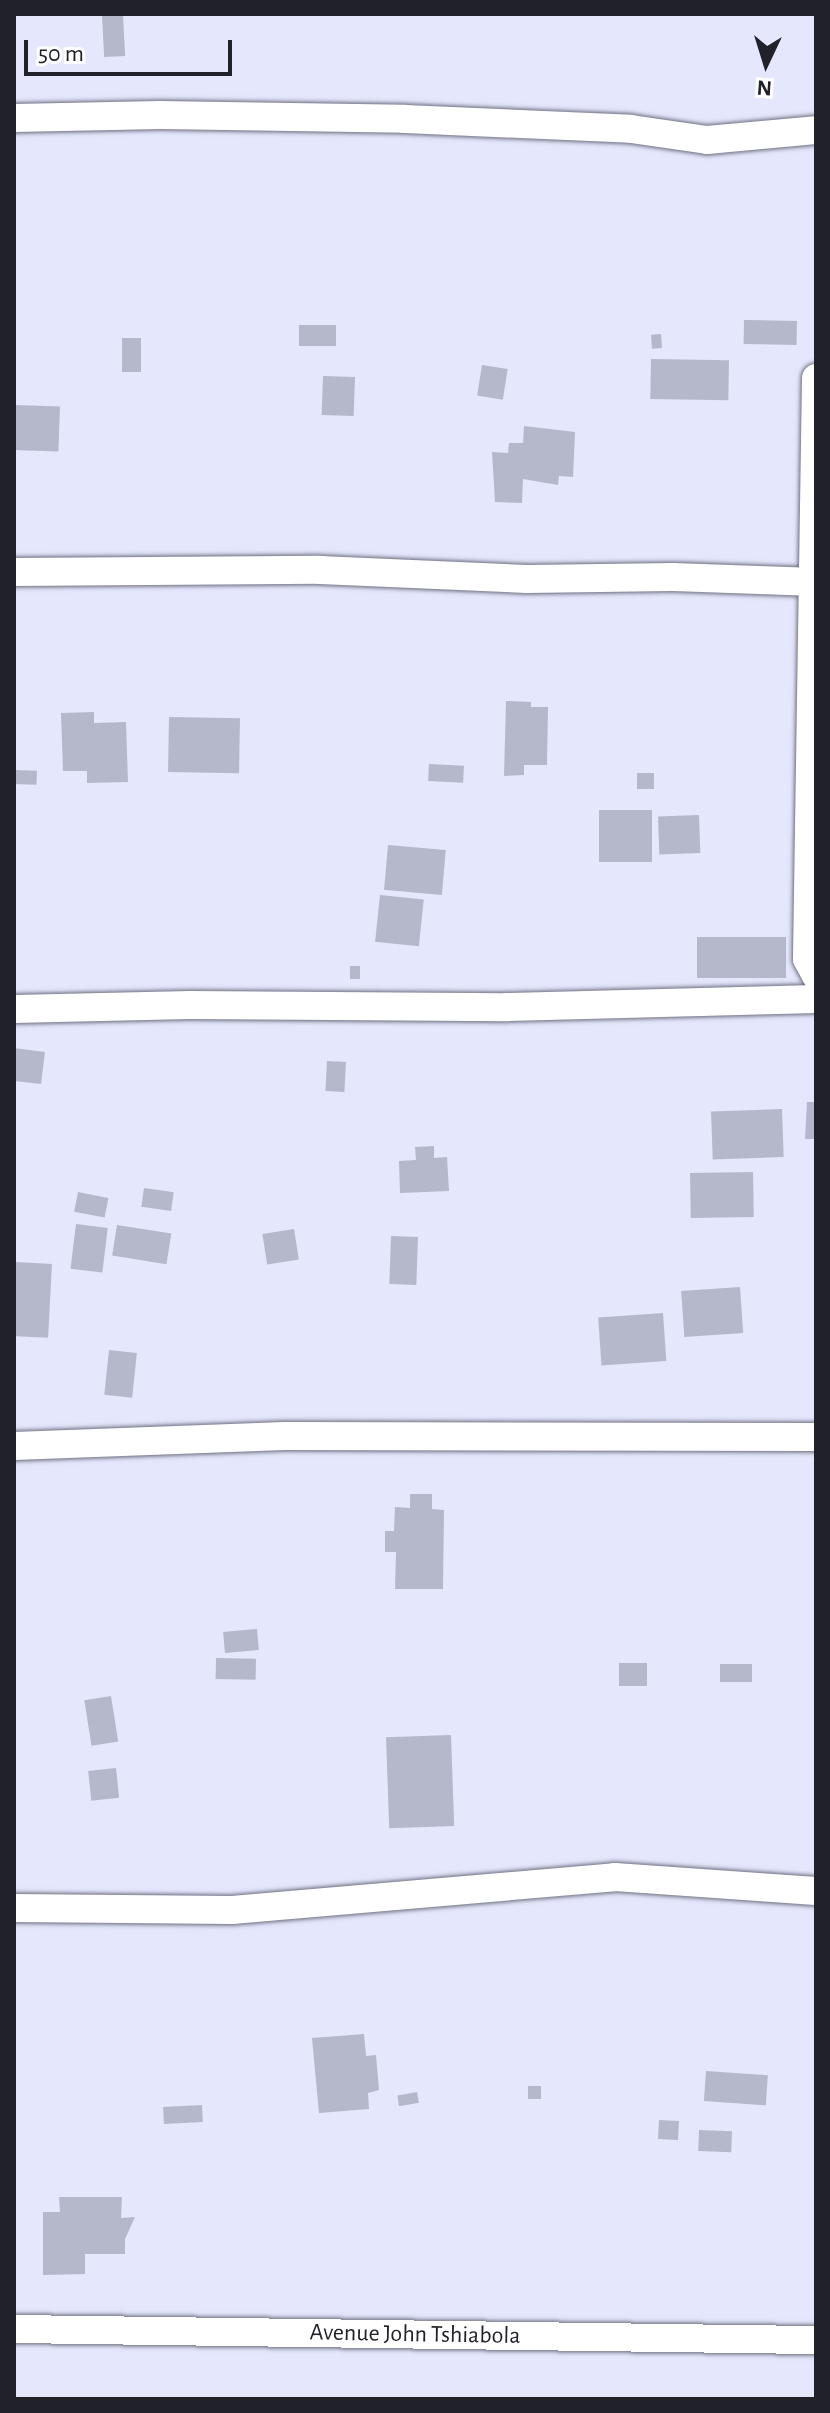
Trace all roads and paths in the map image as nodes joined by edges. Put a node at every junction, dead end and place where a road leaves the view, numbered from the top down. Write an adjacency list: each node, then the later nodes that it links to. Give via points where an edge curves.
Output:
1 (14, 118): 2 (street, via 405,119 631,129 707,140)
2 (816, 130)
3 (816, 378): 5 (street)
4 (14, 572): 5 (street, via 320,570)
5 (814, 582): 6 (street, via 807,959)
6 (816, 976)
7 (816, 999): 8 (street, via 507,1007)
8 (14, 1009)
9 (816, 1437): 10 (street, via 285,1436)
10 (14, 1446)
11 (816, 1891): 12 (street, via 615,1877 232,1910)
12 (14, 1908)
13 (14, 2329): 14 (street, Avenue John Tshiabola)
14 (816, 2340)

